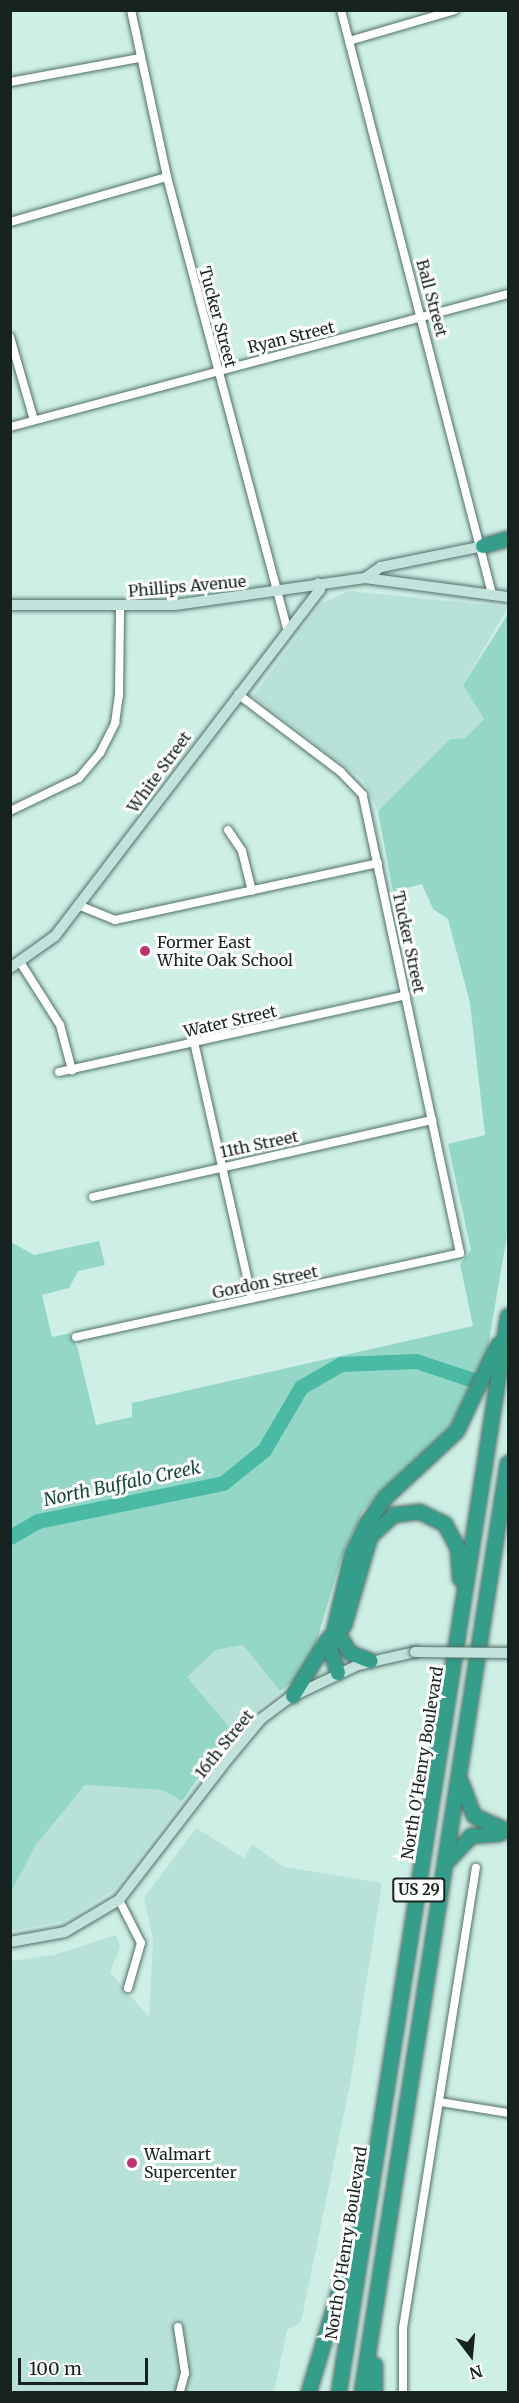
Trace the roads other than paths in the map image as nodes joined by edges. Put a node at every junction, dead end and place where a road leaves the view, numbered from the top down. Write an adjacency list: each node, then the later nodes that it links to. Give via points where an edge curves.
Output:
1 (131, 10): 5 (street, Tucker Street)
2 (341, 10): 4 (street, Ball Street)
3 (455, 10): 4 (street)
4 (349, 41): 10 (street, Ball Street)
5 (139, 57): 6 (street); 7 (street, Tucker Street)
6 (10, 82)
7 (167, 177): 8 (street); 12 (street, Tucker Street)
8 (10, 222)
9 (508, 294): 10 (street, Ryan Street)
10 (424, 317): 12 (street, Ryan Street); 16 (street, Ball Street)
11 (10, 337): 13 (street)
12 (219, 369): 13 (street, Ryan Street); 19 (street, Tucker Street)
13 (34, 420): 14 (street, Ryan Street)
14 (10, 427)
15 (508, 539): 16 (highway)
16 (483, 546): 17 (street, Phillips Avenue, via 381,567); 20 (street, Ball Street)
17 (365, 578): 18 (street, Phillips Avenue); 20 (street, Phillips Avenue)
18 (318, 583): 19 (street, Phillips Avenue); 24 (street, White Street, via 320,590)
19 (277, 592): 23 (street, Phillips Avenue, via 202,603); 24 (street, Tucker Street)
20 (492, 594): 21 (street, Phillips Avenue)
21 (508, 597)
22 (10, 605): 23 (street, Phillips Avenue)
23 (120, 606): 26 (street, via 119,695 115,723 100,753 79,778)
24 (288, 629): 25 (street, White Street)
25 (238, 694): 28 (street, Tucker Street, via 357,785); 30 (street, White Street)
26 (10, 811)
27 (228, 830): 29 (street, via 242,850)
28 (378, 863): 29 (street); 33 (street, Tucker Street)
29 (252, 891): 30 (street, via 115,920)
30 (78, 905): 31 (street, White Street, via 55,936)
31 (20, 962): 32 (street, White Street); 35 (street, via 60,1026)
32 (10, 968)
33 (406, 996): 34 (street, Water Street); 37 (street, Tucker Street)
34 (194, 1042): 35 (street, Water Street); 38 (street)
35 (72, 1070): 36 (street, Water Street)
36 (59, 1072)
37 (432, 1120): 38 (street, 11th Street); 40 (street, Tucker Street)
38 (223, 1166): 39 (street, 11th Street); 41 (street)
39 (93, 1197)
40 (460, 1253): 41 (street, Gordon Street)
41 (252, 1299): 43 (street, Gordon Street)
42 (508, 1318): 45 (highway, via 483,1386 457,1431 385,1498 367,1523 352,1555); 46 (highway, North O'Henry Boulevard / US 29)
43 (76, 1337)
44 (508, 1464): 52 (highway, US 29)
45 (336, 1623): 50 (highway, via 330,1654); 51 (highway, via 318,1663)
46 (458, 1633): 47 (highway, via 460,1556 455,1539 432,1515 409,1512 379,1525 370,1537); 61 (highway, North O'Henry Boulevard / US 29)
47 (341, 1638): 49 (highway, via 350,1653); 50 (highway)
48 (508, 1653): 49 (street, 16th Street, bridge, via 415,1652)
49 (371, 1661): 50 (street, 16th Street)
50 (338, 1673): 51 (street, 16th Street)
51 (293, 1696): 56 (street, 16th Street, via 261,1719)
52 (459, 1774): 53 (highway, via 474,1816); 54 (highway, US 29)
53 (508, 1833): 54 (highway, via 471,1836)
54 (445, 1867): 62 (highway, US 29)
55 (476, 1868): 59 (street)
56 (119, 1900): 57 (street, 16th Street, via 65,1932); 58 (street, via 141,1943)
57 (10, 1942)
58 (128, 1988)
59 (441, 2102): 60 (street); 64 (street, via 403,2328)
60 (508, 2113)
61 (378, 2146): 66 (highway); 67 (highway, North O'Henry Boulevard / US 29)
62 (378, 2306): 68 (highway, US 29); 69 (highway)
63 (178, 2327): 65 (street, via 185,2373)
64 (403, 2390)
65 (180, 2392)
66 (309, 2392)
67 (339, 2392)
68 (363, 2392)
69 (375, 2392)

